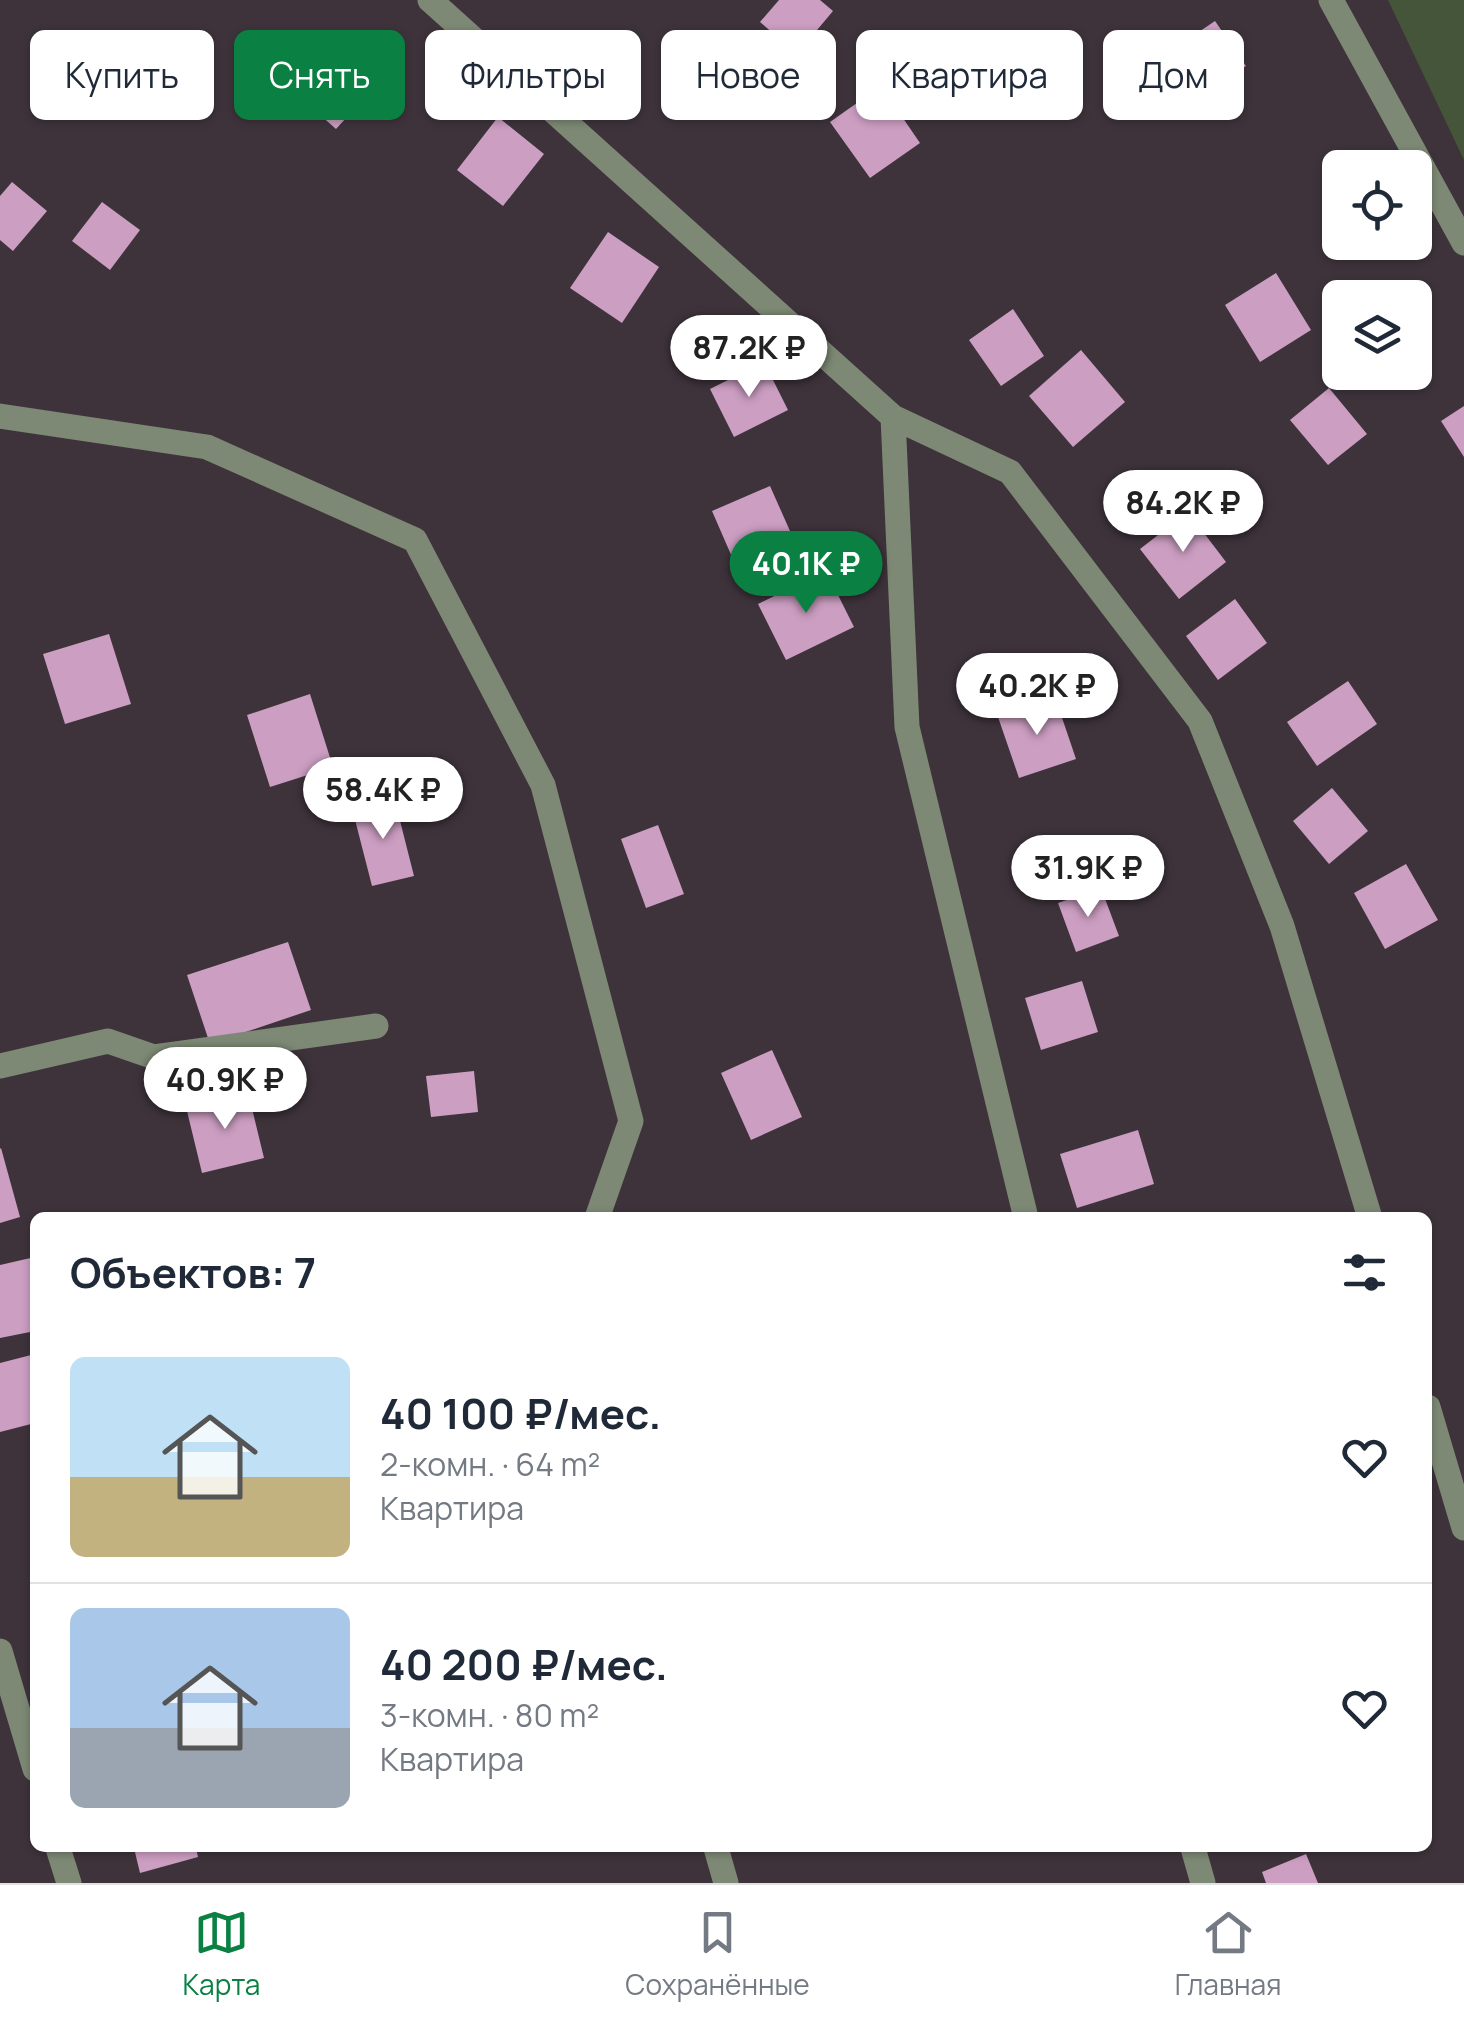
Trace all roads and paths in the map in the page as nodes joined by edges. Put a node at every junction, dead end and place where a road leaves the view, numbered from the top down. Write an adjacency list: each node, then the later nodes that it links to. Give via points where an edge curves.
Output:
1 (430, 0): 5 (street)
2 (1331, 0): 3 (street)
3 (1464, 243)
4 (0, 416): 8 (street, via 206,447 414,540 548,803 631,1122)
5 (893, 417): 9 (street, via 907,727); 10 (street, via 1010,472 1200,721 1282,926)
6 (376, 1026): 7 (street, via 154,1057 108,1041)
7 (0, 1066)
8 (600, 1212)
9 (1025, 1212)
10 (1368, 1212)
11 (1432, 1420): 12 (street)
12 (1464, 1528)
13 (0, 1652): 14 (street)
14 (30, 1752)
15 (59, 1852): 18 (street)
16 (717, 1852): 19 (street)
17 (1193, 1852): 20 (street)
18 (69, 1883)
19 (726, 1883)
20 (1203, 1883)

